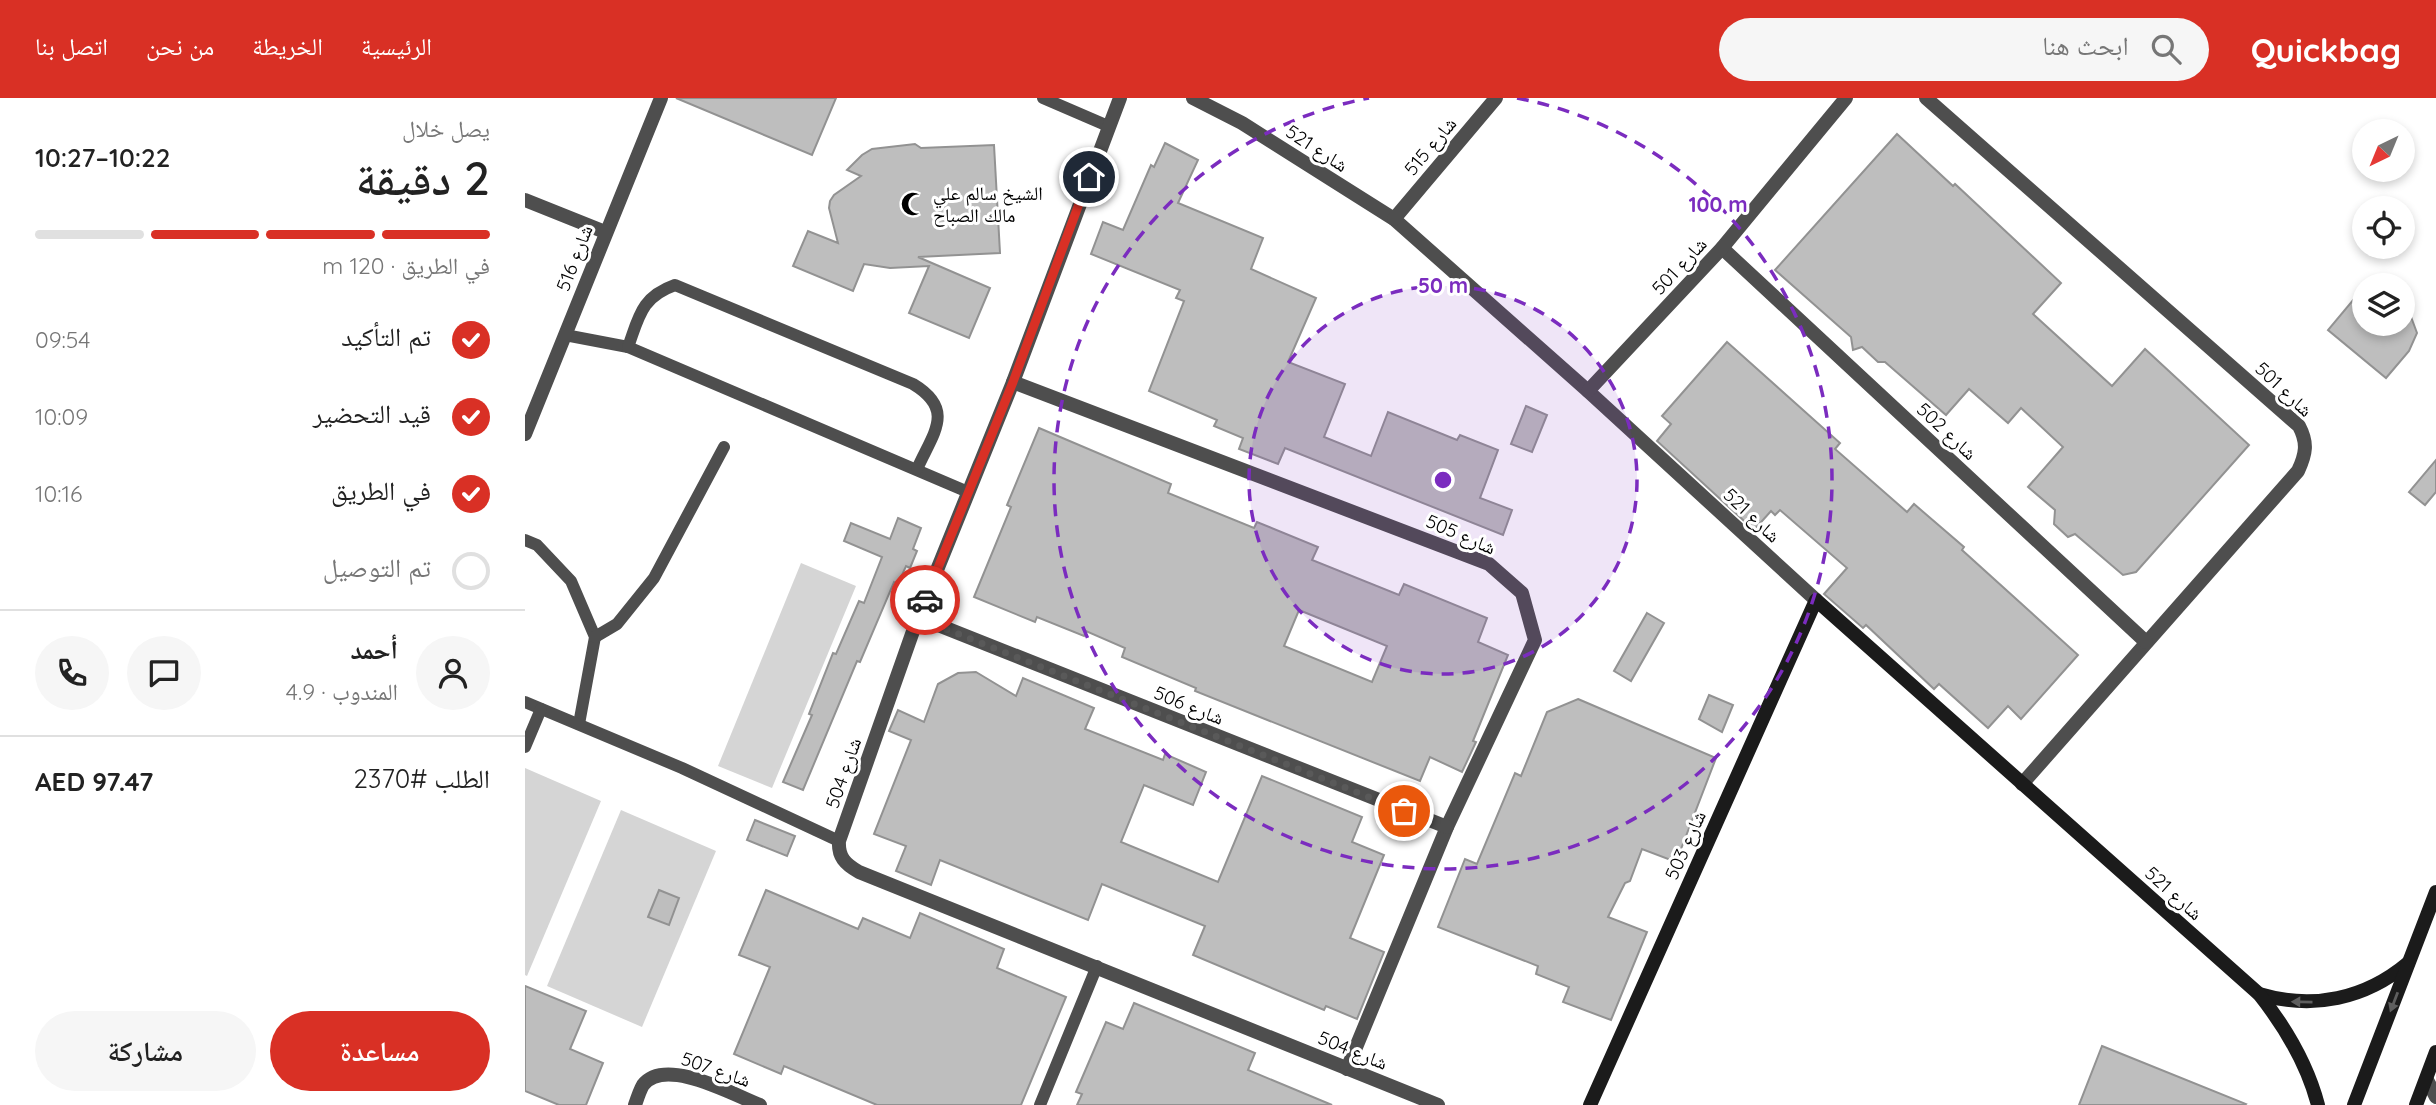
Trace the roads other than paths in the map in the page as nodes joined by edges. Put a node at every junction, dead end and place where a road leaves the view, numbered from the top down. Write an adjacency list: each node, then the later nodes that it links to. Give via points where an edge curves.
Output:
1 (661, 98): 11 (street, شارع 516)
2 (1043, 98): 8 (lane)
3 (1120, 98): 8 (street, شارع 504)
4 (1193, 98): 10 (street, شارع 521, via 1242,123)
5 (1496, 98): 10 (street, شارع 515)
6 (1846, 98): 12 (street, شارع 501)
7 (1926, 98): 25 (street, شارع 501, via 2299,426 2305,437 2306,453 2298,471)
8 (1108, 126): 15 (street, شارع 504)
9 (525, 200): 11 (street)
10 (1394, 219): 16 (street, شارع 521)
11 (605, 232): 13 (street, شارع 516)
12 (1722, 248): 16 (street, شارع 501); 25 (street, شارع 502)
13 (565, 335): 14 (lane); 17 (street, شارع 516)
14 (628, 347): 19 (lane); 19 (lane, via 649,298 674,285 913,384 927,392 938,407 939,420)
15 (1013, 382): 20 (street, شارع 504); 31 (street, شارع 505, via 1489,564 1522,593 1535,640)
16 (1588, 391): 22 (street, شارع 521)
17 (525, 434)
18 (724, 447): 24 (lane, via 654,578 617,624)
19 (917, 468): 20 (lane)
20 (968, 492): 23 (street, شارع 504)
21 (525, 540): 24 (lane, via 537,545 571,581)
22 (1816, 600): 30 (street, شارع 521); 45 (street, شارع 503)
23 (918, 618): 31 (street, شارع 506); 32 (street, شارع 504)
24 (595, 637): 28 (lane)
25 (2146, 642): 30 (street, شارع 501)
26 (525, 702): 27 (lane)
27 (541, 709): 28 (lane); 29 (lane)
28 (579, 724): 32 (lane)
29 (525, 747)
30 (2022, 785): 36 (street, شارع 521)
31 (1447, 827): 38 (street, شارع 505)
32 (839, 841): 35 (street, شارع 504, via 843,860 859,872)
33 (2436, 892): 34 (street)
34 (2410, 962): 36 (street, شارع 521, one-way to 36, via 2379,984 2342,998 2302,1002); 47 (street, one-way to 47)
35 (1097, 966): 38 (street, شارع 504); 43 (lane)
36 (2259, 994): 46 (street, شارع 521, via 2292,1040)
37 (2436, 1052): 39 (street)
38 (1347, 1069): 44 (street, شارع 504)
39 (2427, 1080): 40 (street); 48 (street)
40 (2436, 1097)
41 (635, 1105): 42 (street, شارع 507, via 644,1084 663,1073 687,1077)
42 (760, 1105)
43 (1041, 1105)
44 (1438, 1105)
45 (1590, 1105)
46 (2318, 1105)
47 (2354, 1105)
48 (2416, 1105)

